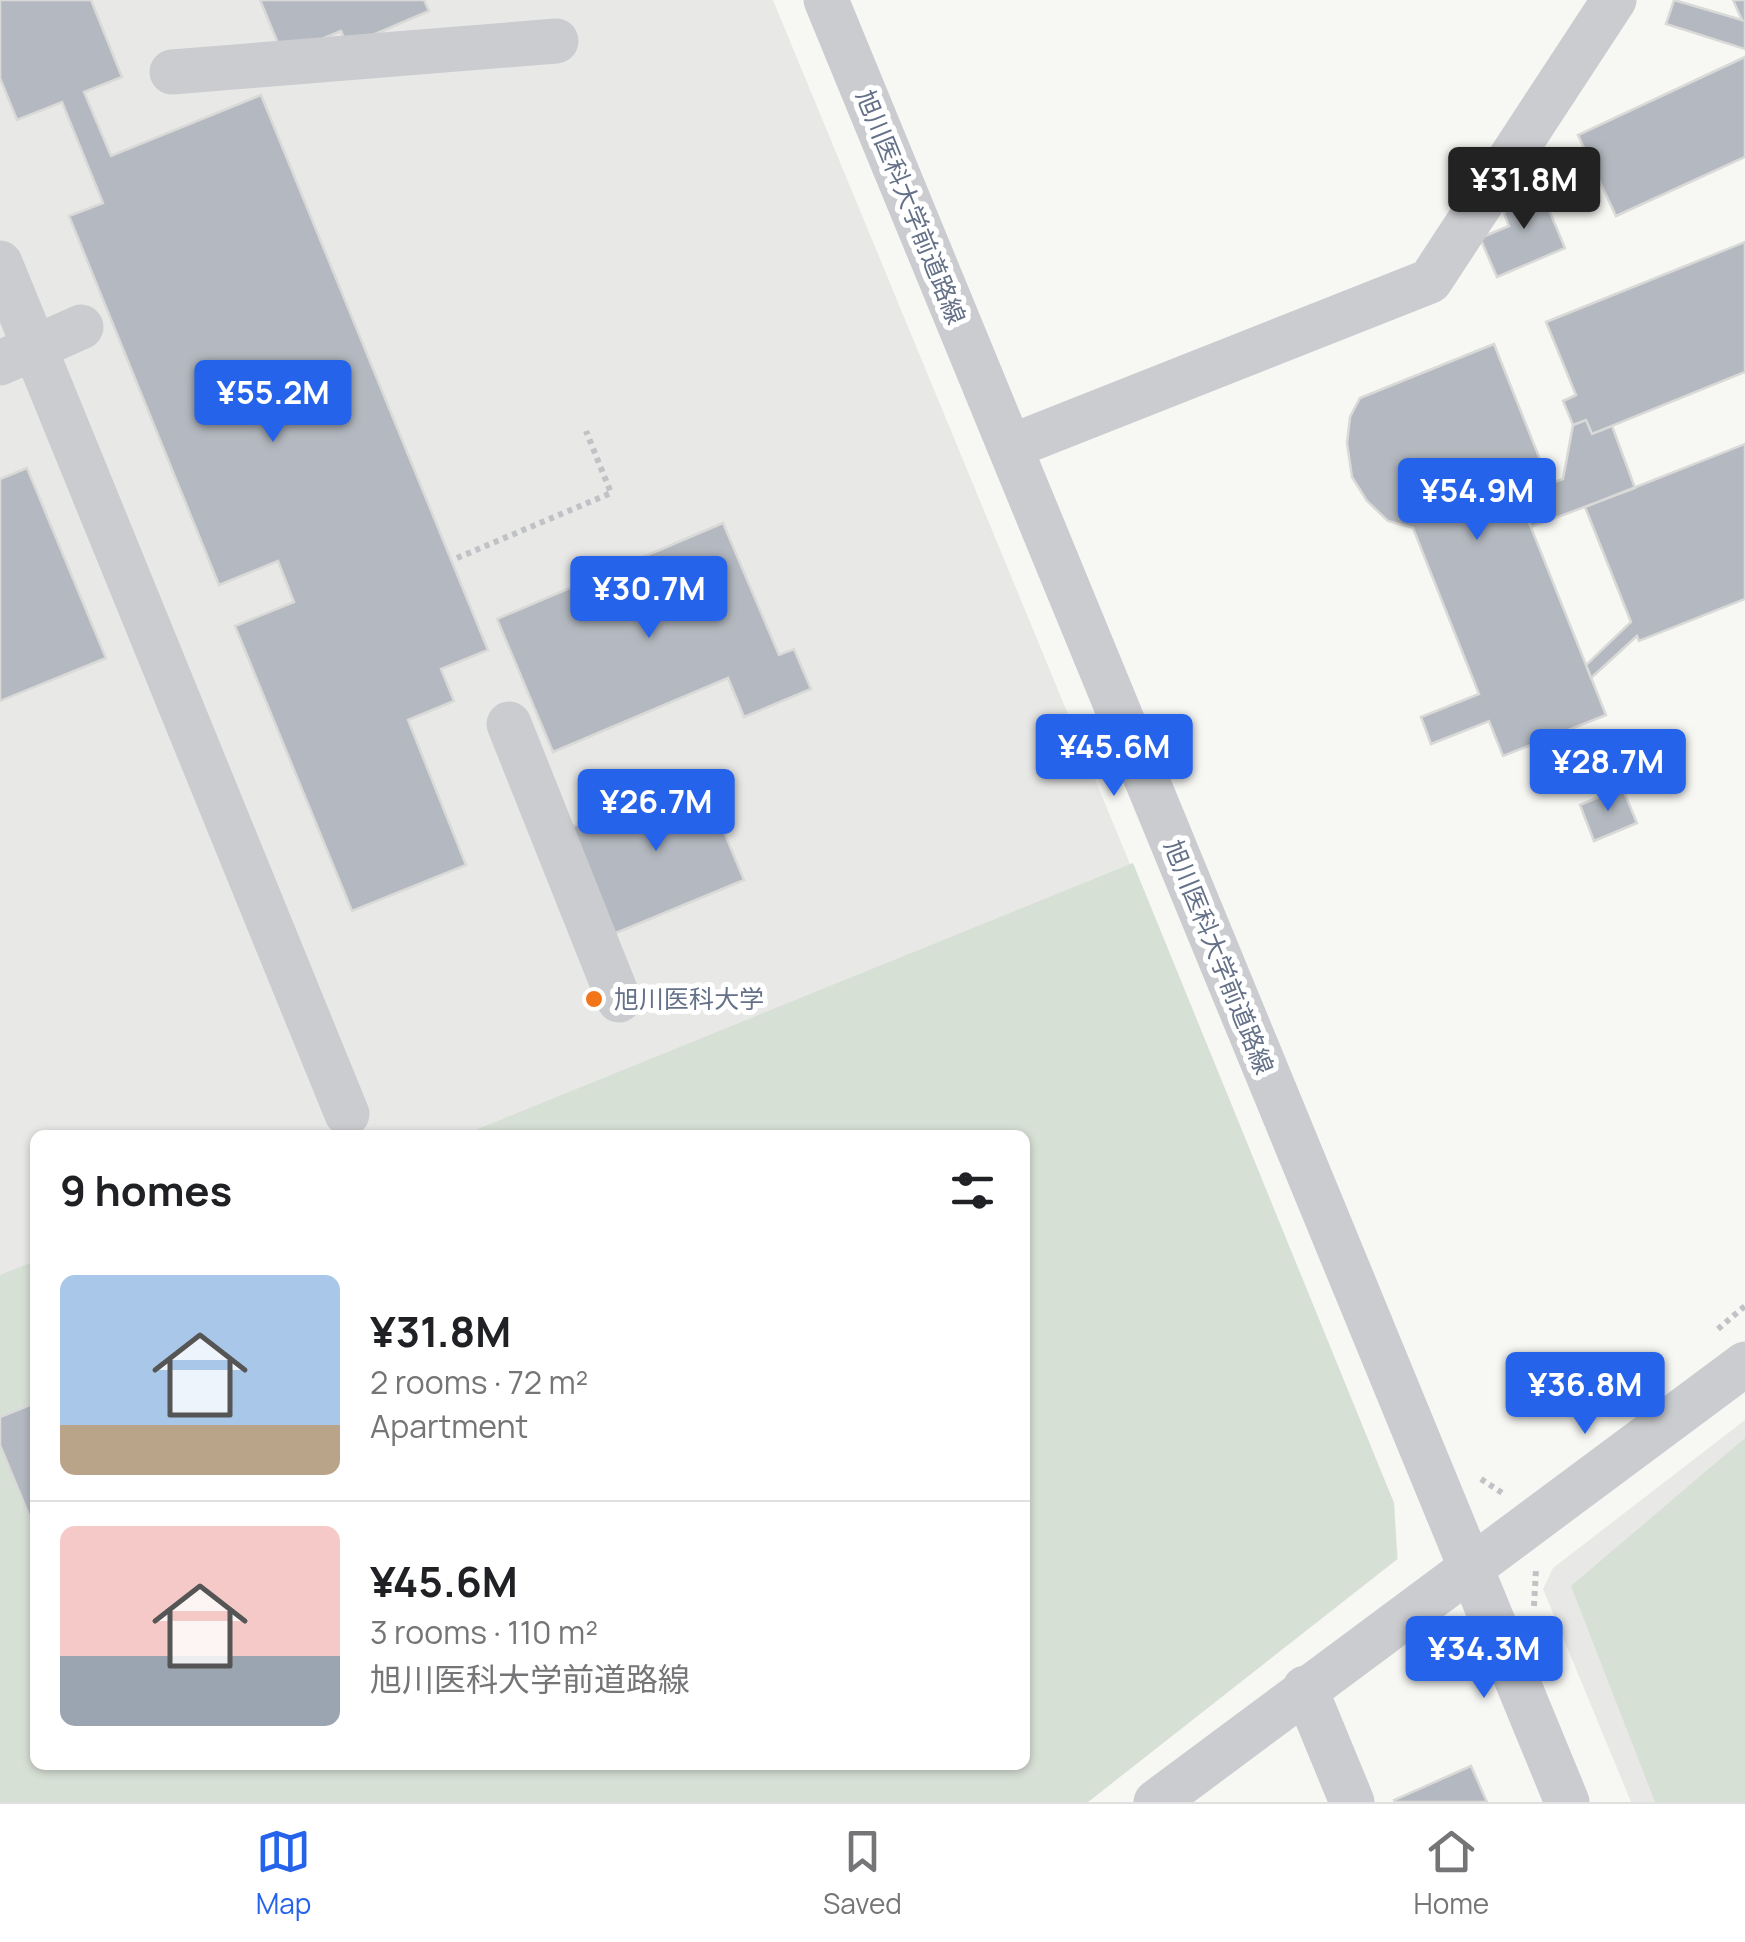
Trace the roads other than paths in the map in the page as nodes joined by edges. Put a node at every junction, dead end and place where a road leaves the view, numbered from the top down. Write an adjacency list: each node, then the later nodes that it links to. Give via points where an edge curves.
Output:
1 (826, 0): 8 (street, 旭川医科大学前道路線)
2 (1614, 0): 8 (street, via 1430,281)
3 (556, 40): 4 (street)
4 (172, 72)
5 (0, 263): 7 (street)
6 (81, 327): 7 (street)
7 (17, 355): 11 (street)
8 (1010, 448): 13 (street, 旭川医科大学前道路線)
9 (509, 724): 10 (street)
10 (619, 1000)
11 (348, 1114)
12 (1745, 1364): 13 (street)
13 (1470, 1570): 14 (street); 17 (street, 旭川医科大学前道路線)
14 (1305, 1688): 15 (street); 16 (street)
15 (1156, 1802)
16 (1352, 1802)
17 (1567, 1802)

